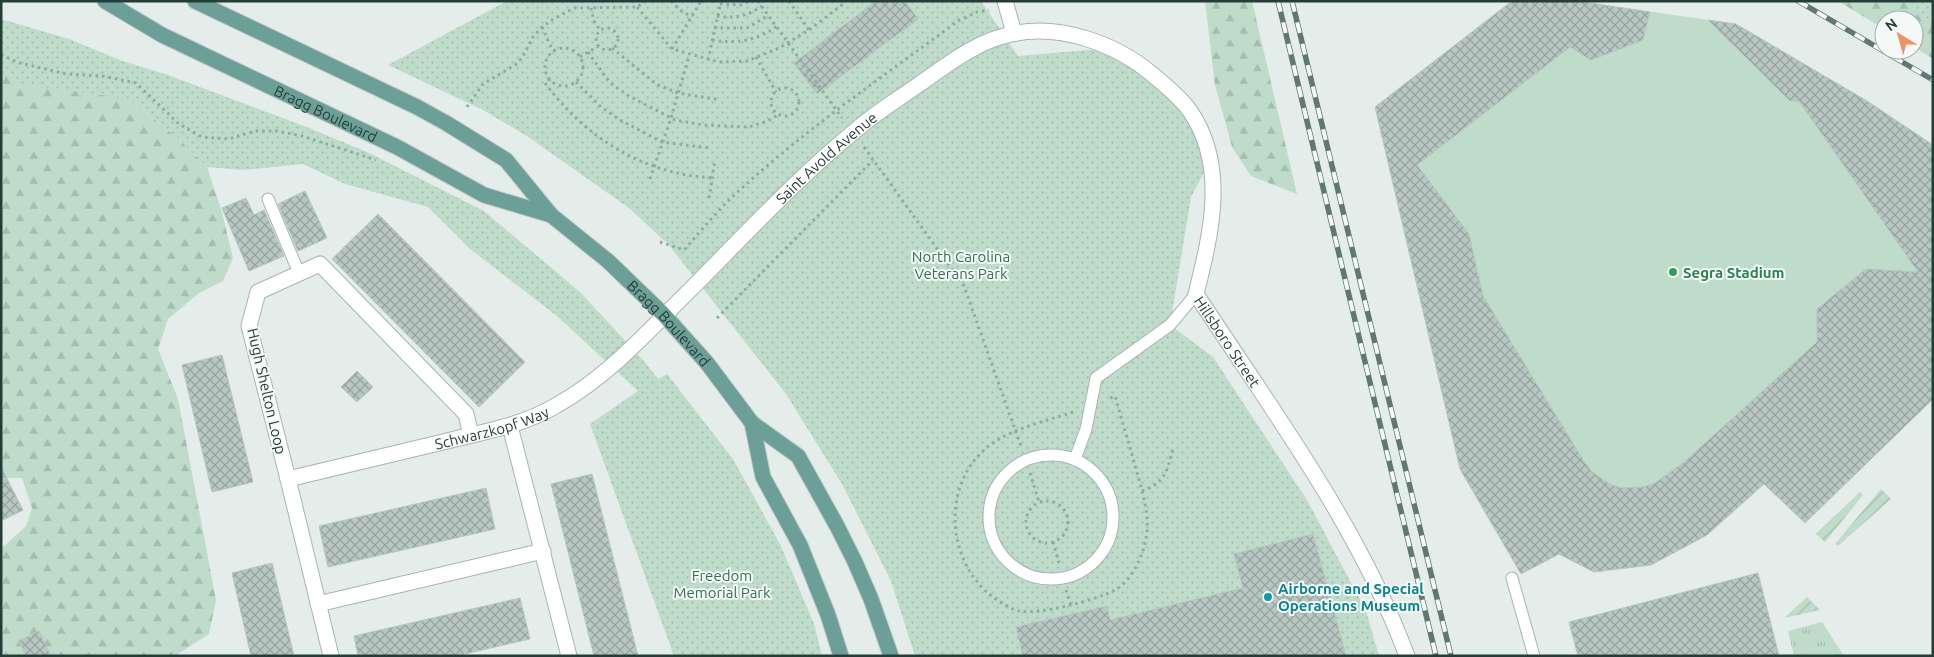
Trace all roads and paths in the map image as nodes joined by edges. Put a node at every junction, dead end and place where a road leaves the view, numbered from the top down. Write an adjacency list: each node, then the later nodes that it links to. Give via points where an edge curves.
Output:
1 (105, 1): 56 (main road, Bragg Boulevard, via 162,35 397,148 484,195)
2 (195, 1): 56 (main road, Bragg Boulevard, via 446,122 506,160)
3 (646, 1): 13 (path)
4 (671, 1): 17 (path)
5 (701, 1): 17 (path)
6 (750, 1): 9 (path, via 741,5)
7 (758, 1): 12 (path)
8 (789, 1): 22 (path)
9 (720, 3): 16 (path)
10 (843, 4): 22 (path)
11 (1006, 4): 23 (street); 42 (path, via 958,21)
12 (762, 6): 15 (path); 16 (path, via 740,17)
13 (637, 7): 14 (path); 28 (path)
14 (591, 8): 19 (path, via 574,8); 21 (path)
15 (769, 15): 18 (path); 20 (path, via 747,28)
16 (717, 16): 20 (path)
17 (692, 17): 28 (path)
18 (777, 26): 24 (path, via 746,41); 25 (path)
19 (542, 27): 29 (path); 41 (path, via 522,58 482,84)
20 (714, 28): 24 (path)
21 (600, 30): 26 (path, via 596,38); 27 (path, via 615,31 617,42)
22 (809, 30): 25 (path)
23 (1014, 33): 45 (street, Saint Avold Avenue, via 987,41 963,54); 59 (street, Hillsboro Street, via 1070,34 1111,48 1140,64 1188,109 1202,131 1212,159 1210,238)
24 (712, 40): 35 (path)
25 (789, 42): 34 (path); 42 (path)
26 (598, 46): 27 (path, via 605,50); 30 (path)
27 (612, 48): 39 (path, via 656,84)
28 (672, 50): 32 (path)
29 (555, 51): 33 (path, via 567,49); 36 (path, via 546,62)
30 (588, 52): 33 (path); 44 (path, via 614,86)
31 (1, 55): 48 (path, via 66,74 102,76 136,83 179,124 202,137 228,139 255,132 277,131)
32 (690, 55): 35 (path); 39 (path)
33 (580, 57): 37 (path, via 583,66)
34 (756, 57): 35 (path, via 747,61); 38 (path)
35 (708, 60)
36 (550, 79): 37 (path, via 563,86); 51 (path, via 544,83 591,133 629,156)
37 (576, 82): 46 (path, via 601,107)
38 (776, 92): 43 (path, via 772,106); 43 (path, via 792,89 799,100 793,114)
39 (678, 93): 40 (path); 44 (path)
40 (720, 100)
41 (466, 107)
42 (837, 110): 45 (path); 57 (path, via 742,188 684,250)
43 (779, 114): 44 (path, via 749,127 703,125)
44 (671, 118): 46 (path)
45 (853, 132): 50 (path); 60 (street, Saint Avold Avenue, via 777,202)
46 (662, 142): 47 (path); 51 (path)
47 (709, 148)
48 (376, 160)
49 (715, 160): 52 (path)
50 (873, 160): 61 (path); 66 (path, via 964,286)
51 (654, 166): 52 (path, via 692,177); 53 (path)
52 (713, 178): 54 (path)
53 (650, 179)
54 (709, 198)
55 (268, 199): 58 (lane)
56 (551, 215): 60 (main road, Bragg Boulevard, via 608,261)
57 (660, 242)
58 (299, 273): 67 (street, Hugh Shelton Loop, via 320,264 466,414); 72 (street, Hugh Shelton Loop, via 258,292 249,326)
59 (1196, 294): 70 (lane, via 1170,325 1096,378 1086,429); 86 (street, Hillsboro Street, via 1345,525 1377,583)
60 (664, 315): 64 (main road, Bragg Boulevard); 65 (street, Schwarzkopf Way, via 628,352 579,391 557,406)
61 (717, 318)
62 (1104, 401): 73 (path, via 1115,396)
63 (1074, 412): 66 (path)
64 (752, 423): 84 (main road, Bragg Boulevard, via 763,477 800,544); 85 (main road, Bragg Boulevard, via 798,456 855,562)
65 (510, 426): 67 (street, Schwarzkopf Way); 76 (street)
66 (1016, 431): 68 (path); 81 (path, via 999,438 984,450 966,473 956,499 954,516 958,547 976,580 1001,603 1019,611)
67 (471, 435): 72 (street, Schwarzkopf Way)
68 (1022, 449)
69 (1173, 449): 73 (path, via 1163,478 1153,488)
70 (1075, 459): 70 (lane, via 1050,454 1025,460 1014,466 997,485 989,517 991,536 1004,558 1025,574 1050,579 1076,573 1105,547 1113,522 1110,496 1096,474)
71 (1030, 473): 74 (path)
72 (288, 479): 80 (street, Hugh Shelton Loop)
73 (1142, 491): 81 (path, via 1147,532 1143,549 1128,578 1115,590)
74 (1039, 502): 75 (path, via 1026,516 1027,530 1037,541); 75 (path, via 1054,502 1065,510 1066,530)
75 (1053, 542): 77 (path)
76 (543, 551): 80 (street); 83 (street)
77 (1059, 563)
78 (1512, 578): 87 (lane)
79 (1066, 590): 81 (path)
80 (318, 604): 82 (street, Hugh Shelton Loop)
81 (1070, 605)
82 (331, 656)
83 (569, 656)
84 (841, 656)
85 (891, 656)
86 (1407, 656)
87 (1534, 656)

